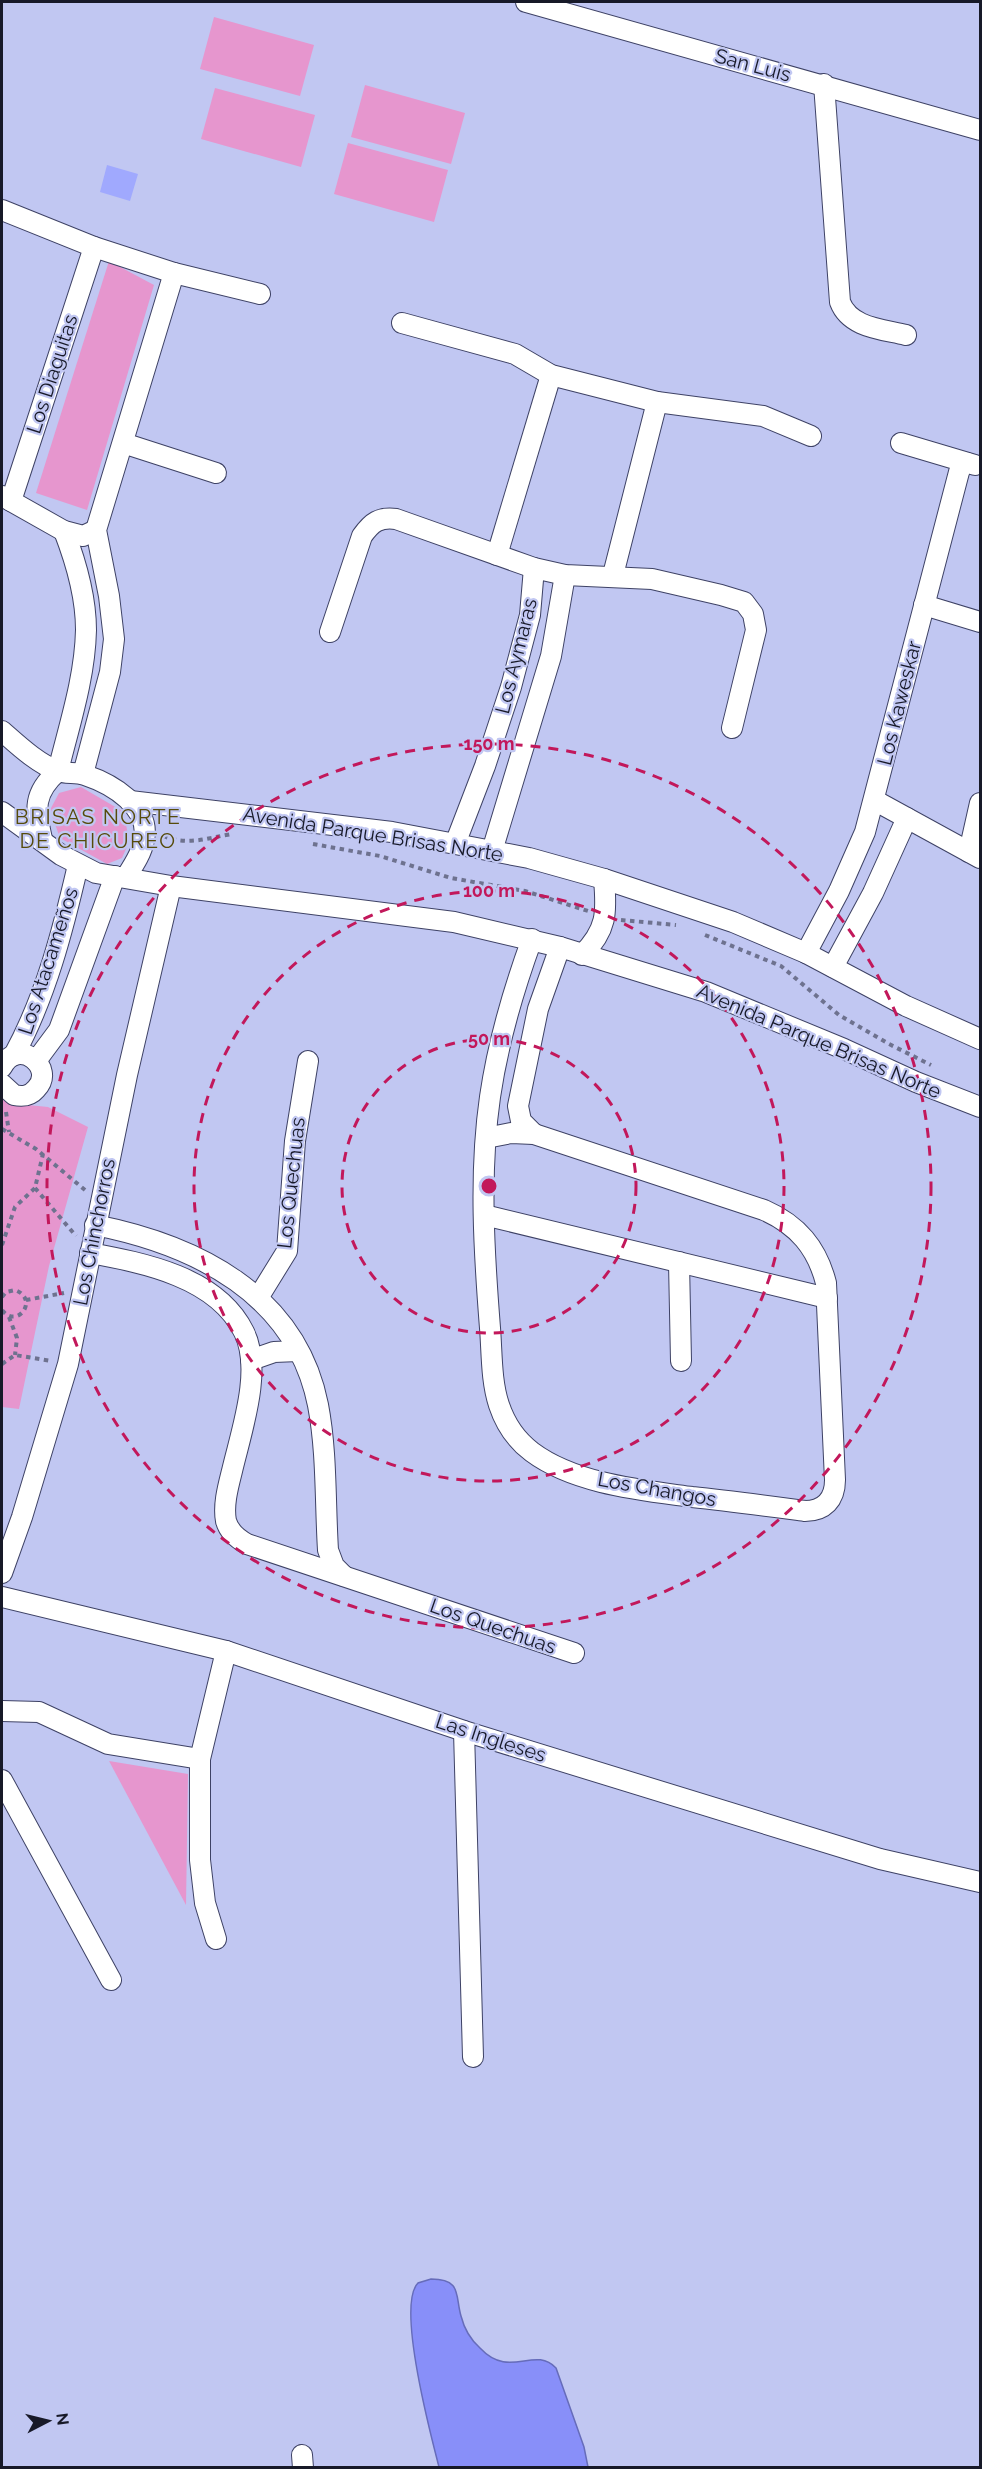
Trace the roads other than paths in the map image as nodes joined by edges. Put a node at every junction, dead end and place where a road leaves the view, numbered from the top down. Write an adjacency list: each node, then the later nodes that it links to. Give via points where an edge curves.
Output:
1 (526, 2): 2 (street, San Luis)
2 (824, 84): 3 (street, San Luis); 9 (street, via 840,302 856,322)
3 (981, 129)
4 (2, 210): 5 (street)
5 (94, 247): 6 (street); 17 (street, Los Diaguitas)
6 (174, 273): 7 (street); 13 (street)
7 (260, 294)
8 (402, 323): 10 (street, via 515,354)
9 (906, 335)
10 (551, 375): 11 (street); 20 (street)
11 (657, 402): 12 (street, via 763,416); 23 (street)
12 (811, 436)
13 (123, 443): 16 (street); 18 (street)
14 (901, 443): 15 (street, Los Kaweskar)
15 (974, 465): 24 (street, Los Kaweskar, via 962,465 959,472)
16 (216, 473)
17 (6, 498): 19 (street, Los Diaguitas)
18 (96, 530): 19 (street, Los Diaguitas, via 83,536); 30 (street, via 114,639 110,672)
19 (64, 531): 29 (street, via 83,597 86,630 82,669)
20 (496, 555): 21 (street); 26 (street, via 396,519 383,518 371,524 362,536)
21 (534, 568): 22 (street); 37 (street, Los Aymaras, via 530,615 511,687)
22 (565, 575): 23 (street); 38 (street, Los Aymaras, via 551,656)
23 (613, 575): 27 (street, via 663,581 744,602 753,614 756,630)
24 (924, 605): 25 (street); 31 (street, Los Kaweskar)
25 (981, 622)
26 (330, 632)
27 (732, 728)
28 (2, 731): 29 (street, Avenida Parque Brisas Norte)
29 (58, 771): 30 (street, Avenida Parque Brisas Norte); 36 (street, via 38,796)
30 (83, 774): 32 (street, Avenida Parque Brisas Norte)
31 (874, 800): 35 (street); 46 (street, Los Kaweskar, via 865,832)
32 (130, 801): 37 (street, Avenida Parque Brisas Norte, via 392,832); 41 (street, via 140,811 144,840)
33 (981, 803): 39 (street)
34 (2, 812): 36 (street, Avenida Parque Brisas Norte)
35 (907, 818): 39 (street); 48 (street)
36 (42, 839): 40 (street, Avenida Parque Brisas Norte)
37 (455, 844): 38 (street, Avenida Parque Brisas Norte)
38 (492, 851): 42 (street, Avenida Parque Brisas Norte)
39 (975, 855)
40 (78, 865): 41 (street, Avenida Parque Brisas Norte); 50 (street, Los Atacameños, via 32,1022)
41 (121, 877): 43 (street, Avenida Parque Brisas Norte); 51 (street, Los Atacameños, via 59,1030)
42 (604, 879): 46 (street, Avenida Parque Brisas Norte, via 733,922); 47 (street, via 602,930)
43 (171, 886): 44 (street, Avenida Parque Brisas Norte, via 454,922); 58 (street, Los Chinchorros)
44 (532, 939): 45 (street, Avenida Parque Brisas Norte); 56 (street, Los Changos, via 502,1030)
45 (560, 947): 47 (street, Avenida Parque Brisas Norte); 55 (street, via 538,1009 518,1106 521,1121)
46 (806, 953): 48 (street, Avenida Parque Brisas Norte)
47 (582, 955): 54 (street, Avenida Parque Brisas Norte, via 706,992)
48 (833, 967): 49 (street, Avenida Parque Brisas Norte, via 906,1006)
49 (981, 1039)
50 (8, 1061): 51 (street, via 26,1054)
51 (36, 1061): 53 (street, via 42,1073 33,1092 14,1095)
52 (308, 1061): 61 (street, Los Quechuas, via 295,1141 286,1251)
53 (2, 1084)
54 (981, 1107)
55 (534, 1134): 56 (street, Los Changos); 62 (street, Los Changos, via 777,1216 799,1232 816,1255)
56 (486, 1138): 57 (street, Los Changos)
57 (484, 1215): 60 (street); 62 (street, Los Changos, via 495,1387 504,1418 521,1443 544,1460 612,1484 805,1511 827,1503 835,1489)
58 (95, 1225): 59 (street, Los Chinchorros); 61 (street, via 147,1237 199,1257)
59 (90, 1253): 64 (street, Los Quechuas, via 148,1266 198,1287 236,1319 250,1347); 68 (street, Los Chinchorros, via 68,1364)
60 (679, 1262): 62 (street); 65 (street)
61 (258, 1298): 63 (street)
62 (827, 1298)
63 (298, 1351): 64 (street, via 274,1352); 66 (street, via 307,1369 321,1423)
64 (251, 1360): 67 (street, Los Quechuas, via 246,1413 228,1488 226,1521 237,1538 247,1544)
65 (681, 1361)
66 (327, 1532): 67 (street, via 317,1551); 69 (street, via 331,1559)
67 (292, 1558): 69 (street, Los Quechuas)
68 (2, 1573)
69 (344, 1576): 72 (street, Los Quechuas)
70 (2, 1597): 71 (street, Las Ingleses)
71 (226, 1651): 74 (street, Las Ingleses); 75 (street)
72 (574, 1653)
73 (2, 1710): 75 (street, via 39,1712 108,1744)
74 (464, 1731): 77 (street, Las Ingleses, via 880,1859); 80 (street)
75 (200, 1759): 78 (street, via 200,1860 205,1902)
76 (2, 1780): 79 (street)
77 (981, 1882)
78 (216, 1939)
79 (111, 1980)
80 (473, 2057)

